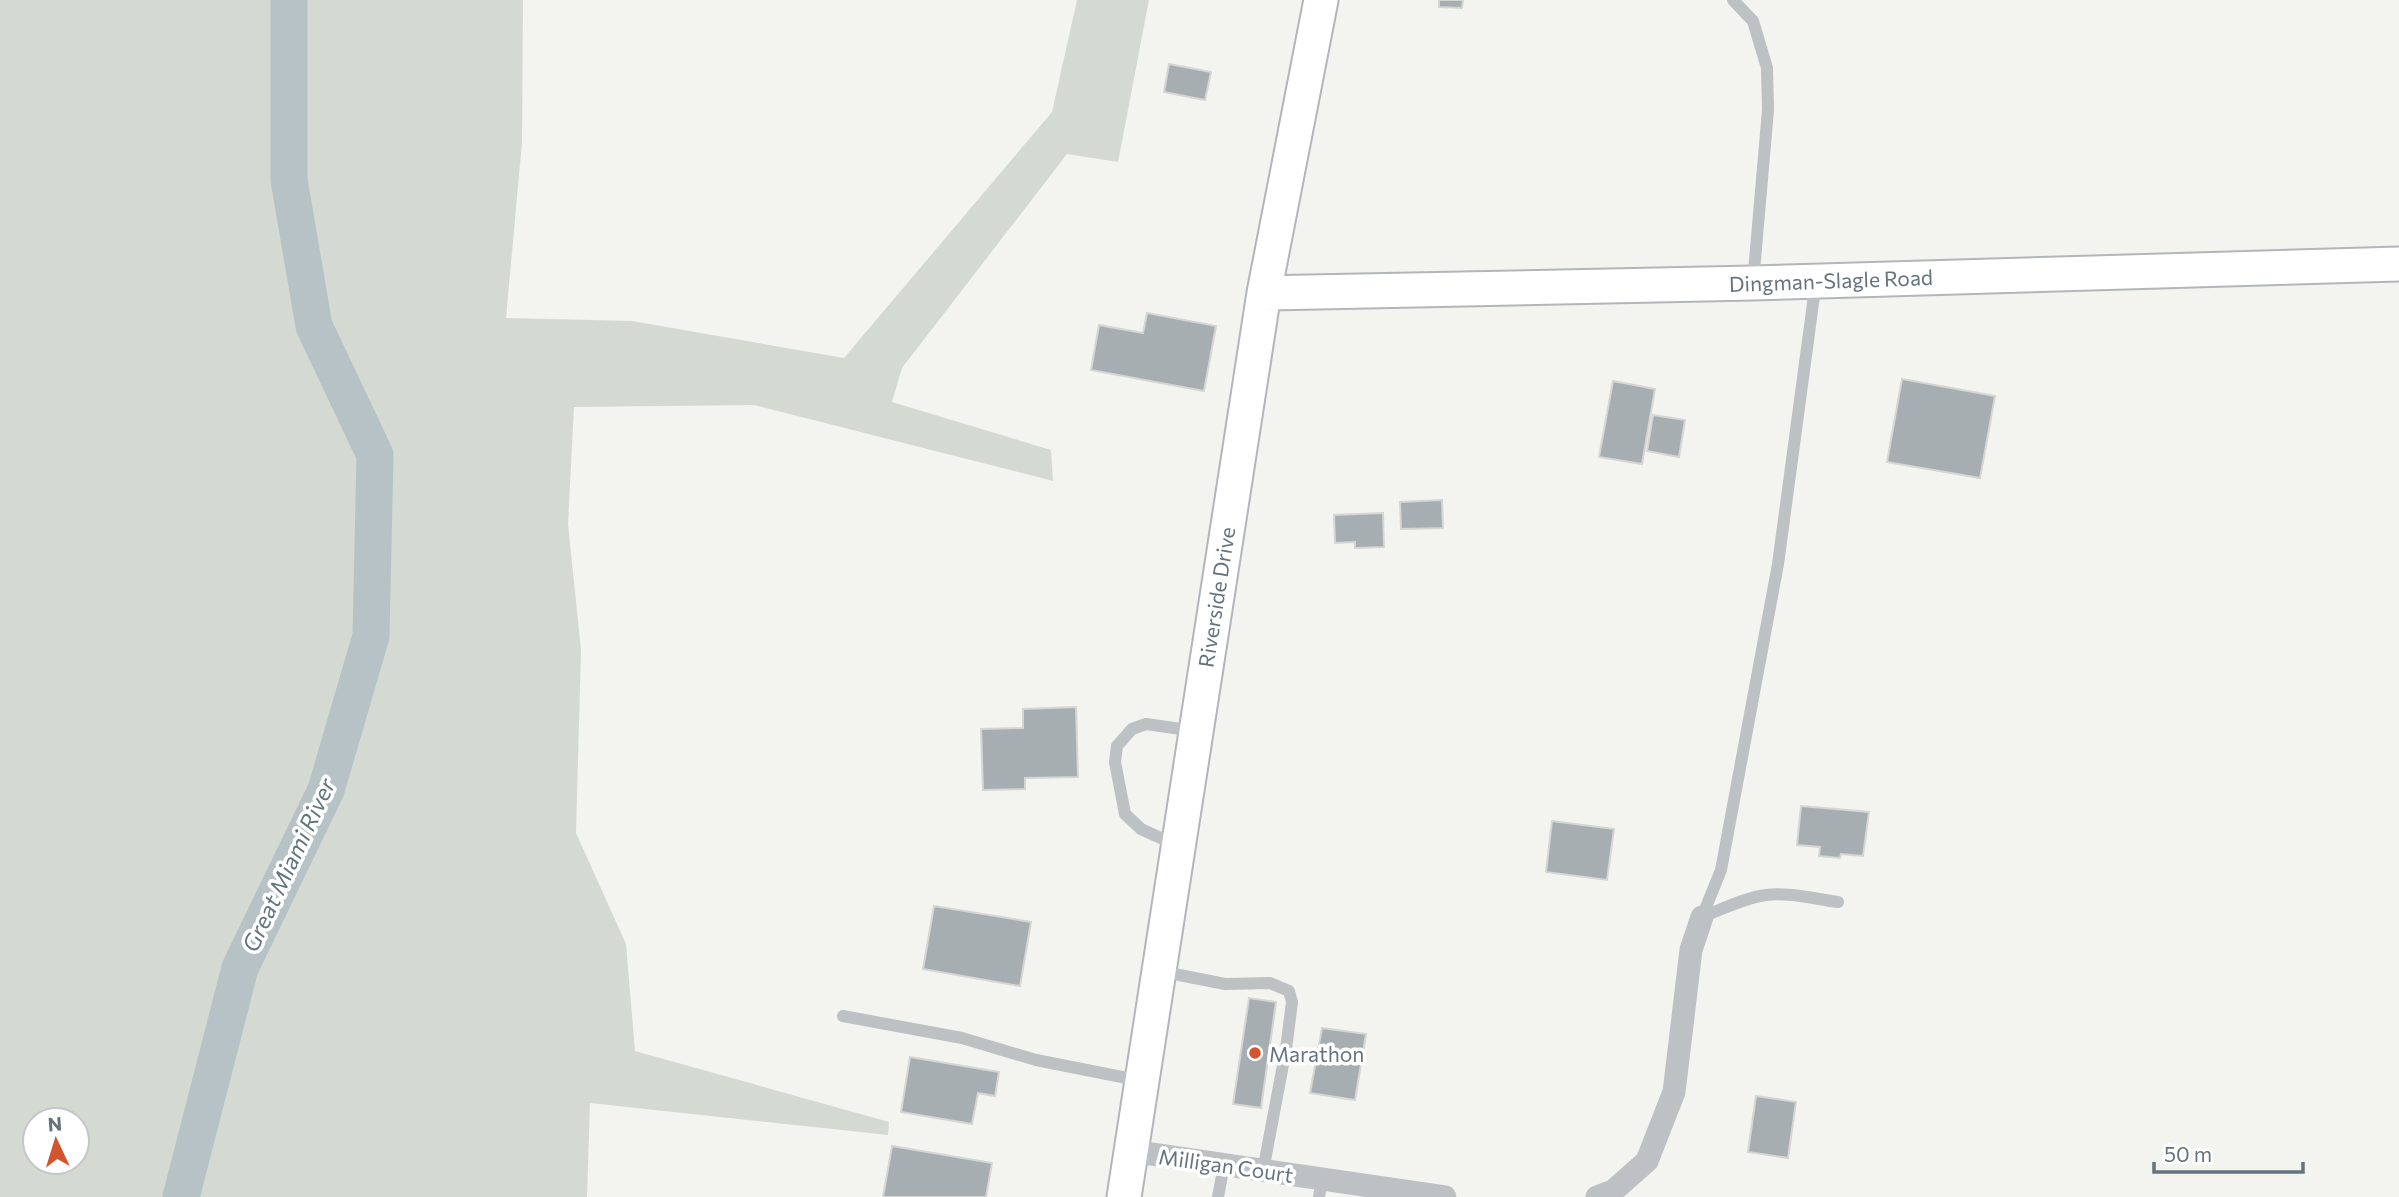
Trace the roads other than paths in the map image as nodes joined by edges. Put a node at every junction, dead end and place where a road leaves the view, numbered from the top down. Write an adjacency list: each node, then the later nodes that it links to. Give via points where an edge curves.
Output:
1 (1321, 0): 6 (main road, Riverside Drive)
2 (1733, 0): 5 (lane, via 1752,21 1767,68 1768,110)
3 (2399, 264): 4 (main road, Dingman-Slagle Road)
4 (1816, 281): 5 (main road, Dingman-Slagle Road); 10 (lane, via 1778,564 1721,870)
5 (1753, 283): 6 (main road, Dingman-Slagle Road)
6 (1264, 293): 7 (main road, Riverside Drive)
7 (1195, 731): 8 (main road, Riverside Drive); 8 (lane, via 1146,724 1132,729 1117,746 1117,776 1125,814 1141,829)
8 (1178, 846): 11 (main road, Riverside Drive)
9 (1838, 902): 10 (lane, via 1766,895)
10 (1702, 917): 21 (street, via 1691,950 1674,1092 1647,1161 1613,1191)
11 (1159, 971): 13 (main road, Riverside Drive); 16 (lane, via 1225,984 1270,983 1289,991 1287,1037)
12 (843, 1016): 13 (lane, via 962,1038 1036,1060)
13 (1142, 1081): 14 (main road, Riverside Drive)
14 (1131, 1152): 15 (street, Milligan Court); 18 (main road, Riverside Drive)
15 (1224, 1165): 16 (street, Milligan Court); 19 (lane)
16 (1263, 1171): 17 (street, Milligan Court)
17 (1320, 1188): 20 (street, Milligan Court)
18 (1125, 1197)
19 (1218, 1197)
20 (1445, 1197)
21 (1597, 1197)

